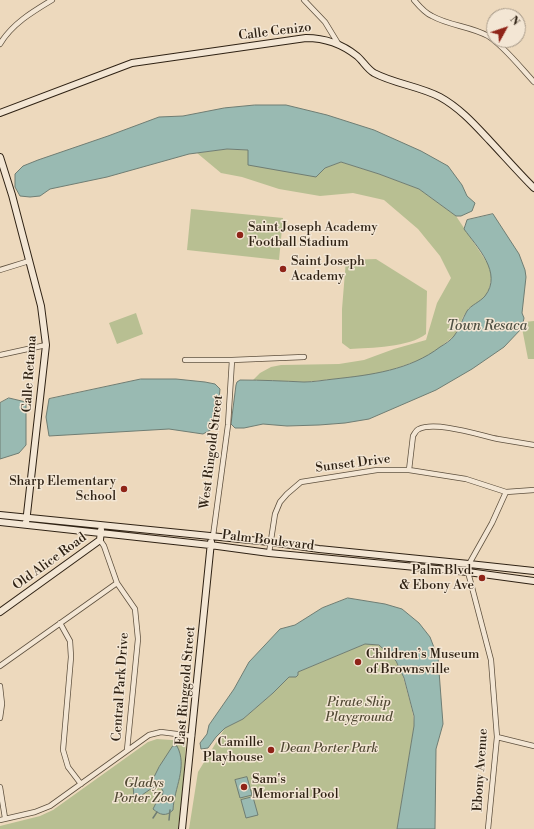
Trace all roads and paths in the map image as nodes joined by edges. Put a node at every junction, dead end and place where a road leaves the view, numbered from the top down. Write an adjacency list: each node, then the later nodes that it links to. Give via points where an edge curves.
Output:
1 (52, 0): 4 (street, via 20,21 6,34)
2 (304, 0): 5 (street, via 325,22)
3 (414, 0): 6 (street, via 431,16 477,30 489,37)
4 (0, 44)
5 (338, 44): 7 (street, Calle Cenizo, via 306,38 132,63); 9 (street, Calle Cenizo, via 357,56 372,72 438,96 452,104 468,117)
6 (534, 82)
7 (0, 113)
8 (0, 157): 10 (street, Calle Retama)
9 (534, 188)
10 (29, 262): 11 (street); 12 (street, Calle Retama, via 41,306)
11 (0, 270)
12 (46, 345): 13 (street); 23 (street, Calle Retama)
13 (0, 355)
14 (304, 357): 16 (street)
15 (185, 360): 16 (street)
16 (232, 360): 26 (street, West Ringold Street, via 228,425)
17 (534, 445): 18 (street, via 447,428 427,427 415,431)
18 (409, 470): 20 (street, Sunset Drive, via 466,479); 28 (street, Sunset Drive, via 377,470 301,482 280,502)
19 (534, 490): 20 (street, Sunset Drive)
20 (506, 492): 31 (street)
21 (0, 515): 23 (street, Palm Boulevard)
22 (0, 522): 23 (street, Palm Boulevard)
23 (26, 522): 24 (street, Palm Boulevard); 25 (street, Palm Boulevard)
24 (101, 525): 25 (street, Old Alice Road); 26 (street, Palm Boulevard)
25 (102, 533): 27 (street, Old Alice Road); 29 (street, Palm Boulevard)
26 (213, 536): 28 (street, Palm Boulevard); 29 (street, West Ringold Street)
27 (100, 540): 35 (street, Central Park Drive); 36 (street, Old Alice Road)
28 (270, 542): 30 (street, Sunset Drive); 31 (street, Palm Boulevard)
29 (210, 545): 30 (street, Palm Boulevard); 41 (street, East Ringgold Street)
30 (269, 553): 33 (street, Palm Boulevard)
31 (469, 564): 32 (street, Palm Boulevard); 33 (street)
32 (534, 571)
33 (468, 572): 34 (street, Palm Boulevard); 42 (street, Ebony Avenue, via 491,660)
34 (534, 581)
35 (117, 583): 37 (street); 44 (street, Central Park Drive, via 135,609 138,639)
36 (0, 612)
37 (60, 622): 38 (street); 45 (street, via 70,641 71,657 63,750 68,767)
38 (0, 666)
39 (0, 686): 40 (street)
40 (0, 718)
41 (192, 736): 44 (street, via 161,732 149,735); 48 (street, East Ringgold Street)
42 (496, 737): 43 (street); 49 (street, Ebony Avenue)
43 (534, 746)
44 (127, 750): 45 (street)
45 (81, 784): 47 (street, via 50,806 36,812)
46 (0, 787): 47 (street)
47 (2, 819)
48 (182, 829)
49 (488, 829)

